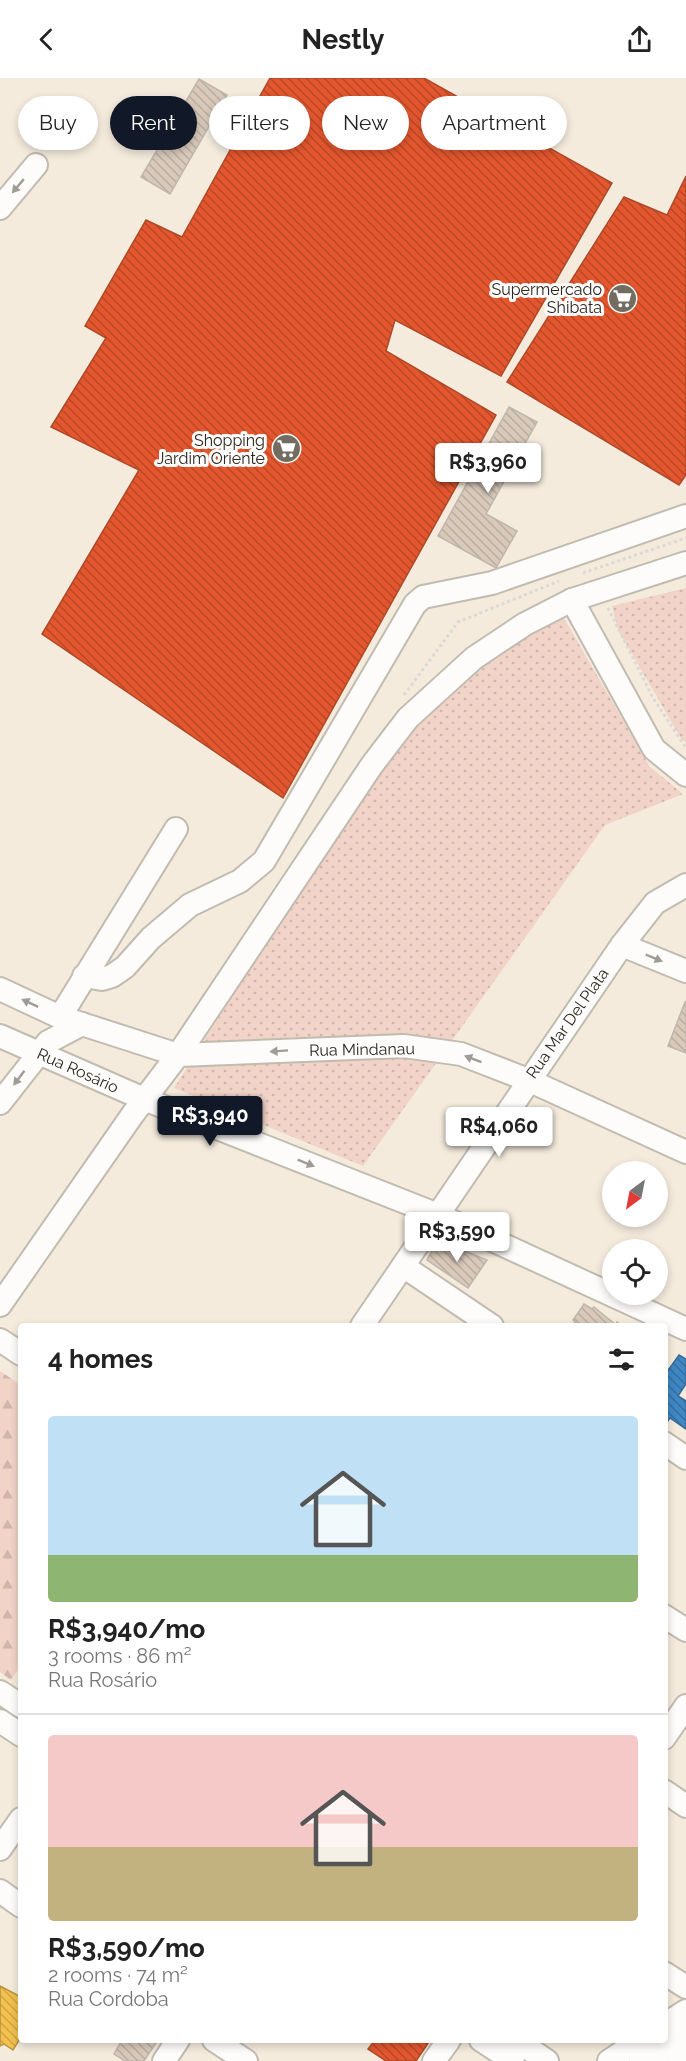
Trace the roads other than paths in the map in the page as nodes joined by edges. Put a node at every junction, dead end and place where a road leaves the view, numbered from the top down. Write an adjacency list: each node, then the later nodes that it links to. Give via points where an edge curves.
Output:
1 (36, 165): 2 (street, one-way to 2)
2 (0, 208)
3 (686, 516): 11 (street, via 492,583 423,597 415,604 264,861 240,881 190,905 151,938 125,968 102,980)
4 (686, 563): 5 (street)
5 (572, 600): 6 (street, via 654,749); 17 (street, via 525,624 474,658 408,718 372,765)
6 (686, 776)
7 (176, 829): 11 (street)
8 (686, 885): 9 (street, Rua Mar Del Plata, via 655,903)
9 (622, 945): 10 (street, one-way to 10); 18 (street, Rua Mar Del Plata)
10 (686, 971)
11 (84, 976): 13 (street)
12 (0, 989): 13 (street, Rua Mindanau, one-way to 12)
13 (60, 1017): 14 (street, Rua Mindanau)
14 (82, 1024): 16 (street, via 48,1041); 17 (street, Rua Mindanau)
15 (0, 1036): 16 (street, Rua Rosário)
16 (38, 1053): 19 (street, Rua Rosário); 20 (street, one-way to 20)
17 (178, 1055): 18 (street, Rua Mindanau, one-way to 17, via 461,1054 404,1046); 19 (street)
18 (528, 1080): 21 (street, Rua Mindanau); 22 (street, Rua Mar Del Plata)
19 (144, 1099): 22 (street, Rua Rosário, one-way to 22); 24 (street)
20 (0, 1103)
21 (686, 1152)
22 (438, 1215): 23 (street, Rua Mar Del Plata); 27 (street, Rua Rosário)
23 (403, 1266): 25 (street, Rua Mar Del Plata); 26 (street)
24 (0, 1305)
25 (364, 1323)
26 (488, 1323)
27 (664, 1323)
28 (0, 1340): 29 (street)
29 (18, 1352)
30 (668, 1446): 31 (street)
31 (686, 1458)
32 (668, 1619): 33 (street)
33 (686, 1630)
34 (0, 1692): 35 (street)
35 (18, 1704)
36 (686, 1706): 38 (street)
37 (0, 1721): 39 (street)
38 (668, 1732)
39 (18, 1733)
40 (668, 1794): 41 (street)
41 (686, 1806)
42 (18, 1823): 43 (street)
43 (0, 1849)
44 (0, 1891): 45 (street)
45 (18, 1904)
46 (668, 1975): 47 (street)
47 (686, 1987)
48 (686, 2011): 49 (street)
49 (668, 2022)
50 (686, 2032): 62 (main road)
51 (176, 2043): 57 (street)
52 (219, 2043): 58 (street)
53 (447, 2043): 59 (street)
54 (487, 2043): 56 (street)
55 (636, 2043): 61 (street)
56 (512, 2055): 60 (street)
57 (164, 2061)
58 (246, 2061)
59 (434, 2061)
60 (547, 2061)
61 (609, 2061)
62 (644, 2061)

